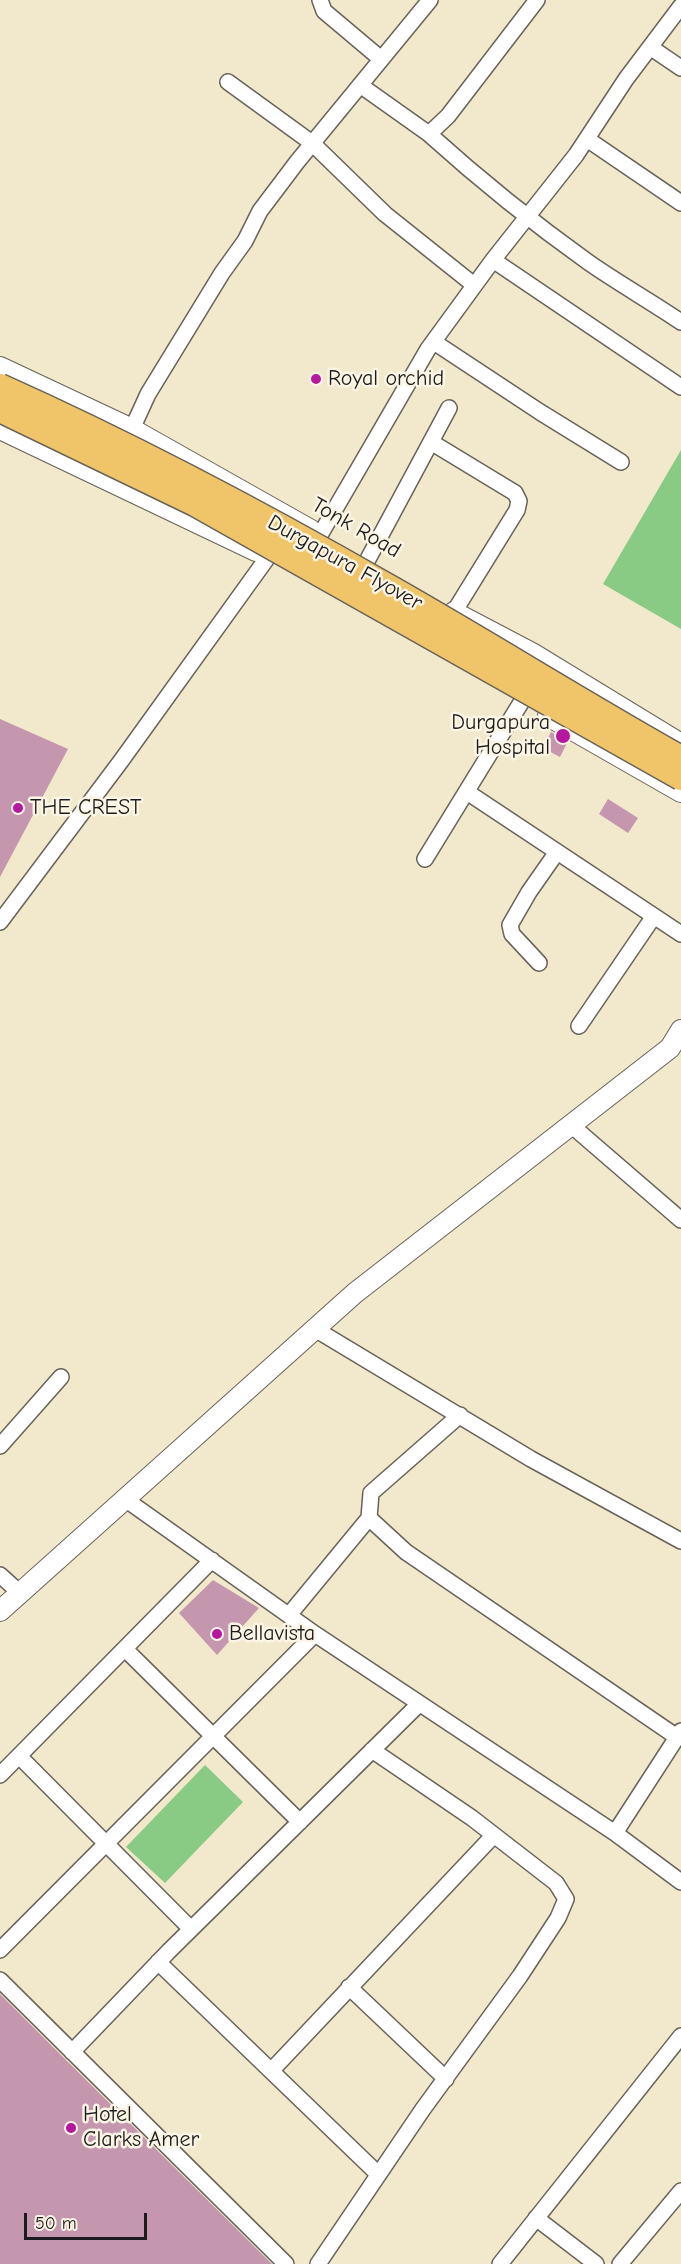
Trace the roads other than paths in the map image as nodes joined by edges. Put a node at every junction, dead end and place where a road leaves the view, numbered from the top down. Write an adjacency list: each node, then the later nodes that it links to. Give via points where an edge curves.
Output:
1 (319, 0): 6 (street, via 324,11)
2 (430, 0): 6 (street)
3 (537, 0): 10 (street, via 448,116)
4 (681, 6): 5 (street)
5 (650, 47): 7 (street); 11 (street)
6 (381, 59): 9 (street)
7 (681, 68)
8 (228, 82): 12 (street)
9 (360, 86): 10 (street); 12 (street)
10 (429, 134): 14 (street)
11 (587, 139): 13 (street); 14 (street)
12 (312, 143): 16 (street, via 386,214); 25 (street, via 260,211 148,394)
13 (681, 202)
14 (526, 217): 15 (street); 17 (street)
15 (493, 260): 16 (street); 21 (street)
16 (474, 285): 18 (street)
17 (681, 322)
18 (434, 342): 27 (street); 29 (street)
19 (0, 367): 25 (street, Tonk Road)
20 (0, 386): 35 (main road, Durgapura Flyover, bridge, via 219,492)
21 (681, 387)
22 (448, 408): 26 (street)
23 (0, 410): 36 (main road, Durgapura Flyover, bridge, via 195,504)
24 (0, 429): 30 (street)
25 (132, 429): 28 (street, Tonk Road)
26 (431, 442): 31 (street); 32 (street, via 515,493 519,501)
27 (621, 462)
28 (293, 519): 29 (street, Tonk Road); 30 (street)
29 (320, 535): 31 (street, Tonk Road)
30 (270, 557): 33 (street); 42 (street)
31 (367, 561): 32 (street, Tonk Road)
32 (454, 612): 34 (street, Tonk Road, via 532,653)
33 (522, 701): 37 (street); 38 (street)
34 (681, 744)
35 (681, 758)
36 (681, 778)
37 (467, 792): 39 (street); 40 (street)
38 (681, 792)
39 (556, 852): 41 (street); 44 (street, via 510,925 513,934)
40 (425, 858)
41 (654, 916): 43 (street); 45 (street)
42 (0, 922)
43 (681, 934)
44 (540, 963)
45 (579, 1026)
46 (679, 1039): 47 (street)
47 (571, 1125): 48 (street); 49 (street, via 354,1293)
48 (681, 1220)
49 (315, 1329): 51 (street); 53 (street)
50 (61, 1377): 52 (street)
51 (460, 1415): 54 (street, via 371,1493); 55 (street, via 531,1459)
52 (0, 1446)
53 (124, 1499): 56 (street); 58 (street)
54 (369, 1518): 60 (street); 64 (street, via 406,1552)
55 (681, 1541)
56 (212, 1560): 60 (street); 62 (street)
57 (0, 1575): 58 (street)
58 (20, 1593): 59 (street)
59 (0, 1611)
60 (289, 1615): 61 (street)
61 (315, 1634): 63 (street); 65 (street)
62 (125, 1649): 65 (street); 67 (street)
63 (418, 1704): 66 (street); 70 (street)
64 (679, 1734): 70 (street)
65 (215, 1737): 69 (street); 72 (street)
66 (372, 1750): 69 (street); 71 (street)
67 (19, 1756): 68 (street); 72 (street)
68 (0, 1775)
69 (300, 1822): 74 (street)
70 (615, 1833): 73 (street)
71 (494, 1835): 78 (street); 82 (street, via 556,1882 566,1899 520,1976)
72 (106, 1846): 74 (street); 75 (street)
73 (681, 1882)
74 (191, 1929): 76 (street)
75 (0, 1950)
76 (158, 1962): 80 (street); 81 (street)
77 (0, 1980): 80 (street)
78 (349, 1987): 81 (street); 82 (street)
79 (681, 2036): 85 (street)
80 (72, 2052): 87 (street)
81 (271, 2071): 83 (street)
82 (446, 2079): 83 (street)
83 (378, 2174): 88 (street)
84 (681, 2191): 91 (street)
85 (536, 2218): 86 (street); 89 (street)
86 (576, 2258): 90 (street)
87 (283, 2263)
88 (318, 2264)
89 (501, 2264)
90 (596, 2264)
91 (620, 2264)

